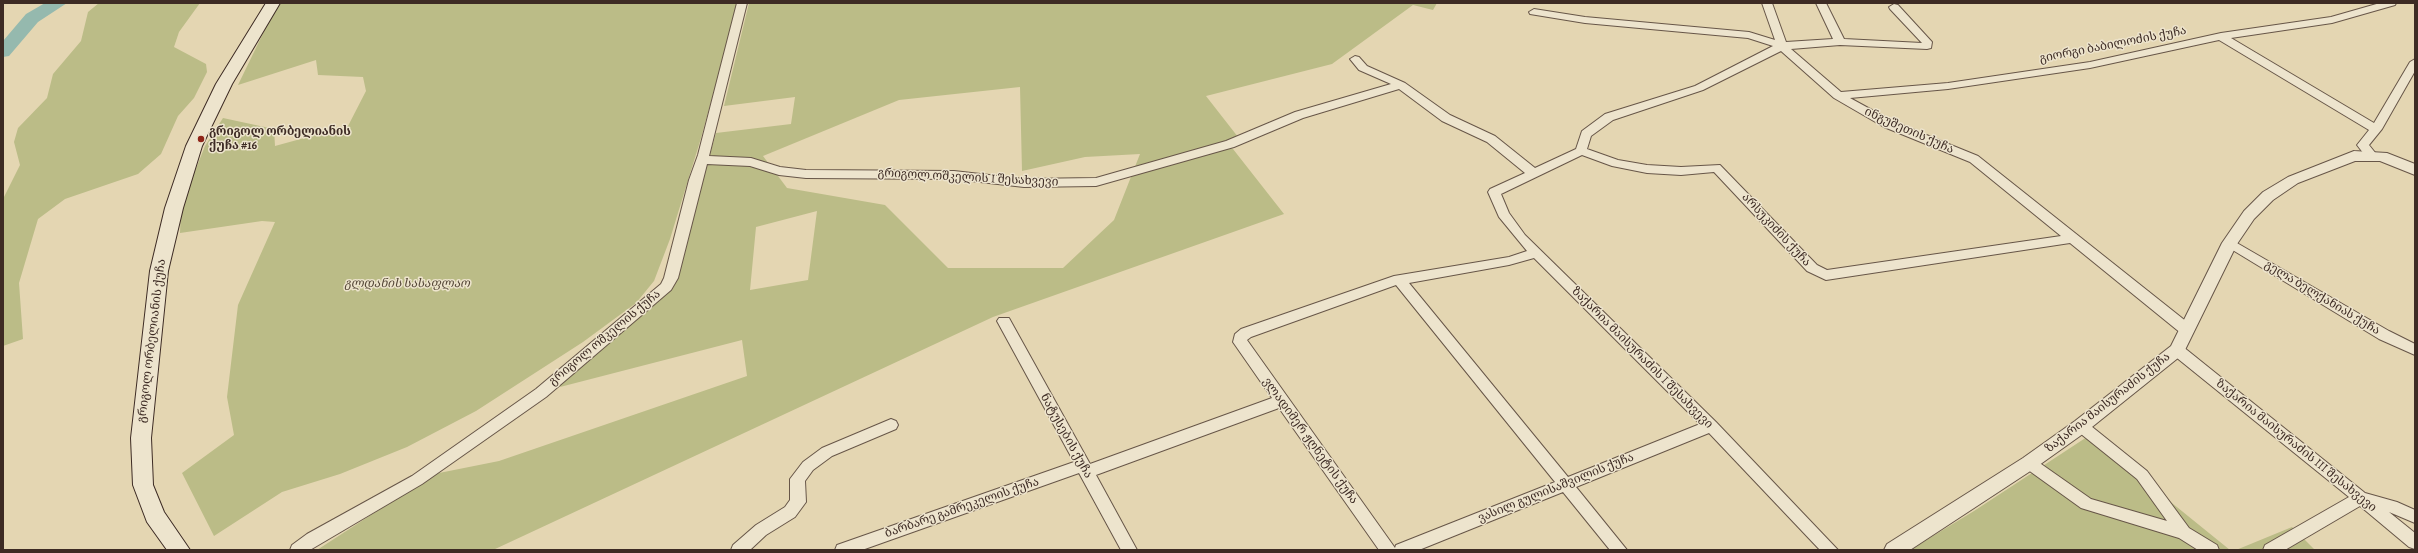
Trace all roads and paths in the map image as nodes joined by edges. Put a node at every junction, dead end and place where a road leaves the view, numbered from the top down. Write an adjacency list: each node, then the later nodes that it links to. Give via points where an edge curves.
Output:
1 (273, 3): 40 (main road, გრიგოლ ორბელიანის ქუჩა, via 224,84 194,146 174,208 159,271 141,438 143,485 155,516)
2 (742, 3): 18 (street, გრიგოლ ოშკელის ქუჩა)
3 (1768, 3): 10 (street)
4 (1822, 3): 9 (street)
5 (2391, 3): 8 (street, გიორგი ბაბილოძის ქუჩა, via 2332,20)
6 (1894, 7): 9 (street, via 1927,42 1927,46)
7 (1534, 12): 10 (street, via 1585,20 1749,36)
8 (2221, 36): 14 (street, გიორგი ბაბილოძის ქუჩა, via 2090,65 1948,86); 15 (street)
9 (1840, 42): 10 (street)
10 (1782, 46): 14 (street, ინგუშეთის ქუჩა); 16 (street, via 1699,88 1609,117 1586,134)
11 (1355, 60): 13 (street, via 1363,68)
12 (2415, 62): 15 (street)
13 (1401, 85): 18 (street, გრიგოლ ოშკელის I შესახვევი, via 1299,115 1230,144 1096,182 1024,183 954,175 806,174 778,171 751,162); 20 (street, via 1446,118 1492,139)
14 (1838, 96): 21 (street, ინგუშეთის ქუჩა, via 1888,124 1974,159)
15 (2376, 129): 17 (street, via 2363,145)
16 (1581, 151): 20 (street); 21 (street, არსუკიძის ქუჩა, via 1616,163 1647,169 1720,170 1812,268 1826,275)
17 (2371, 155): 19 (street, ზაქარია მაისურაძის ქუჩა, via 2382,156); 22 (street, ზაქარია მაისურაძის ქუჩა, via 2354,156 2293,180 2268,196 2249,215)
18 (702, 160): 41 (street, გრიგოლ ოშკელის ქუჩა, via 671,278 666,287 541,392 417,480)
19 (2415, 170)
20 (1533, 173): 23 (street, ზაქარია მაისურაძის I შესახვევი, via 1494,192 1503,214)
21 (2075, 238): 26 (street, ინგუშეთის ქუჩა)
22 (2230, 243): 26 (street, ზაქარია მაისურაძის ქუჩა); 28 (street, გელა ბელქანიას ქუჩა, via 2384,335)
23 (1536, 253): 24 (street, via 1508,261); 31 (street, ზაქარია მაისურაძის I შესახვევი)
24 (1400, 280): 29 (street, ვლადიმერ ჟღნეტის ქუჩა, via 1246,332 1240,338 1240,342); 35 (street)
25 (1004, 321): 34 (street, ნატუსების ქუჩა)
26 (2187, 330): 27 (street, ზაქარია მაისურაძის ქუჩა)
27 (2177, 350): 32 (street, ზაქარია მაისურაძის ქუჩა); 36 (street, ზაქარია მაისურაძის III შესახვევი)
28 (2415, 350)
29 (1281, 400): 34 (street, ბარბარე გამრეკელის ქუჩა); 45 (street, ვლადიმერ ჟღნეტის ქუჩა)
30 (891, 425): 42 (street, via 828,452 808,466 797,479 798,502 790,512 762,530)
31 (1711, 426): 35 (street, ვასილ გულისაშვილის ქუჩა); 48 (street, ზაქარია მაისურაძის I შესახვევი)
32 (2081, 426): 33 (street, ზაქარია მაისურაძის ქუჩა); 38 (street, via 2142,475)
33 (2030, 463): 38 (street, via 2086,504); 49 (street, ზაქარია მაისურაძის ქუჩა)
34 (1084, 469): 43 (street, ბარბარე გამრეკელის ქუჩა); 44 (street, ნატუსების ქუჩა)
35 (1565, 484): 46 (street, ვასილ გულისაშვილის ქუჩა); 47 (street)
36 (2361, 498): 37 (street, via 2397,508); 39 (street, ზაქარია მაისურაძის III შესახვევი); 51 (street)
37 (2415, 517)
38 (2184, 533): 50 (street)
39 (2415, 542)
40 (179, 550)
41 (298, 550)
42 (739, 550)
43 (843, 550)
44 (1129, 550)
45 (1388, 550)
46 (1402, 550)
47 (1619, 550)
48 (1830, 550)
49 (1894, 550)
50 (2211, 550)
51 (2271, 550)

